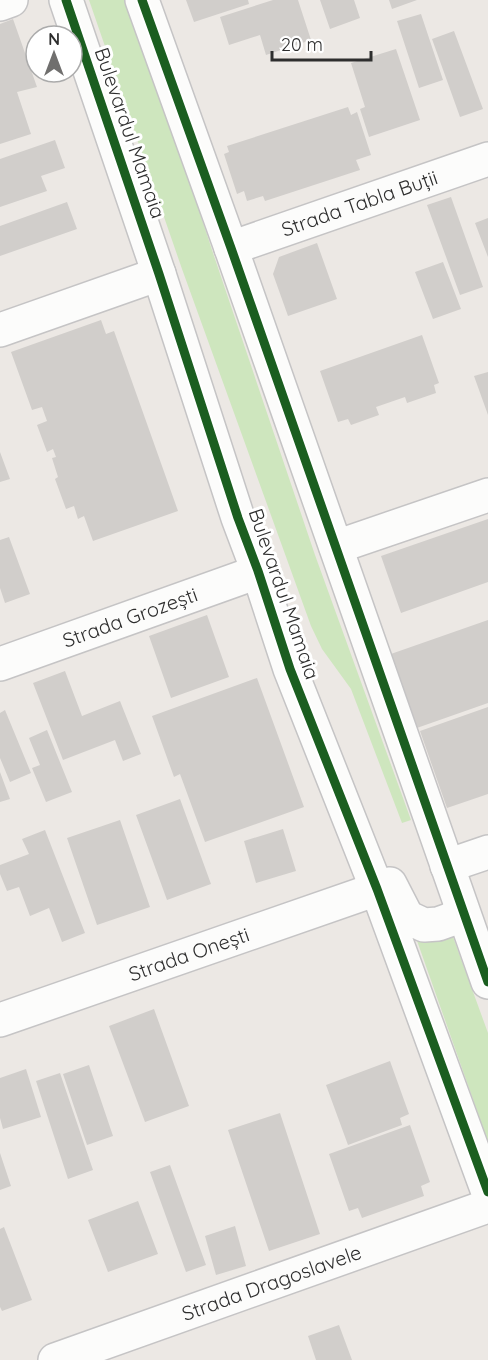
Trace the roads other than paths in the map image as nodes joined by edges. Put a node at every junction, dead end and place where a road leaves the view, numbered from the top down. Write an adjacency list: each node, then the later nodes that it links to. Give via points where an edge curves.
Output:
1 (11, 0): 4 (main road)
2 (66, 0): 7 (main road, Bulevardul Mamaia)
3 (142, 0): 6 (main road)
4 (0, 4)
5 (488, 159): 6 (main road, Strada Tabla Buții)
6 (231, 248): 10 (main road)
7 (159, 274): 8 (main road); 11 (main road, Bulevardul Mamaia)
8 (0, 330)
9 (488, 495): 10 (main road)
10 (336, 547): 15 (main road)
11 (258, 571): 12 (main road, Strada Grozești); 13 (main road, Bulevardul Mamaia)
12 (0, 664)
13 (290, 669): 16 (main road, Bulevardul Mamaia); 17 (main road, via 310,695 340,750 386,876 407,917 424,925 438,924 452,920)
14 (488, 852): 15 (main road)
15 (447, 866): 17 (main road)
16 (377, 889): 19 (main road, Strada Onești); 20 (main road, Bulevardul Mamaia)
17 (462, 908): 18 (main road)
18 (488, 982)
19 (0, 1020)
20 (488, 1192)
21 (488, 1206): 22 (main road, Strada Dragoslavele)
22 (55, 1360)

